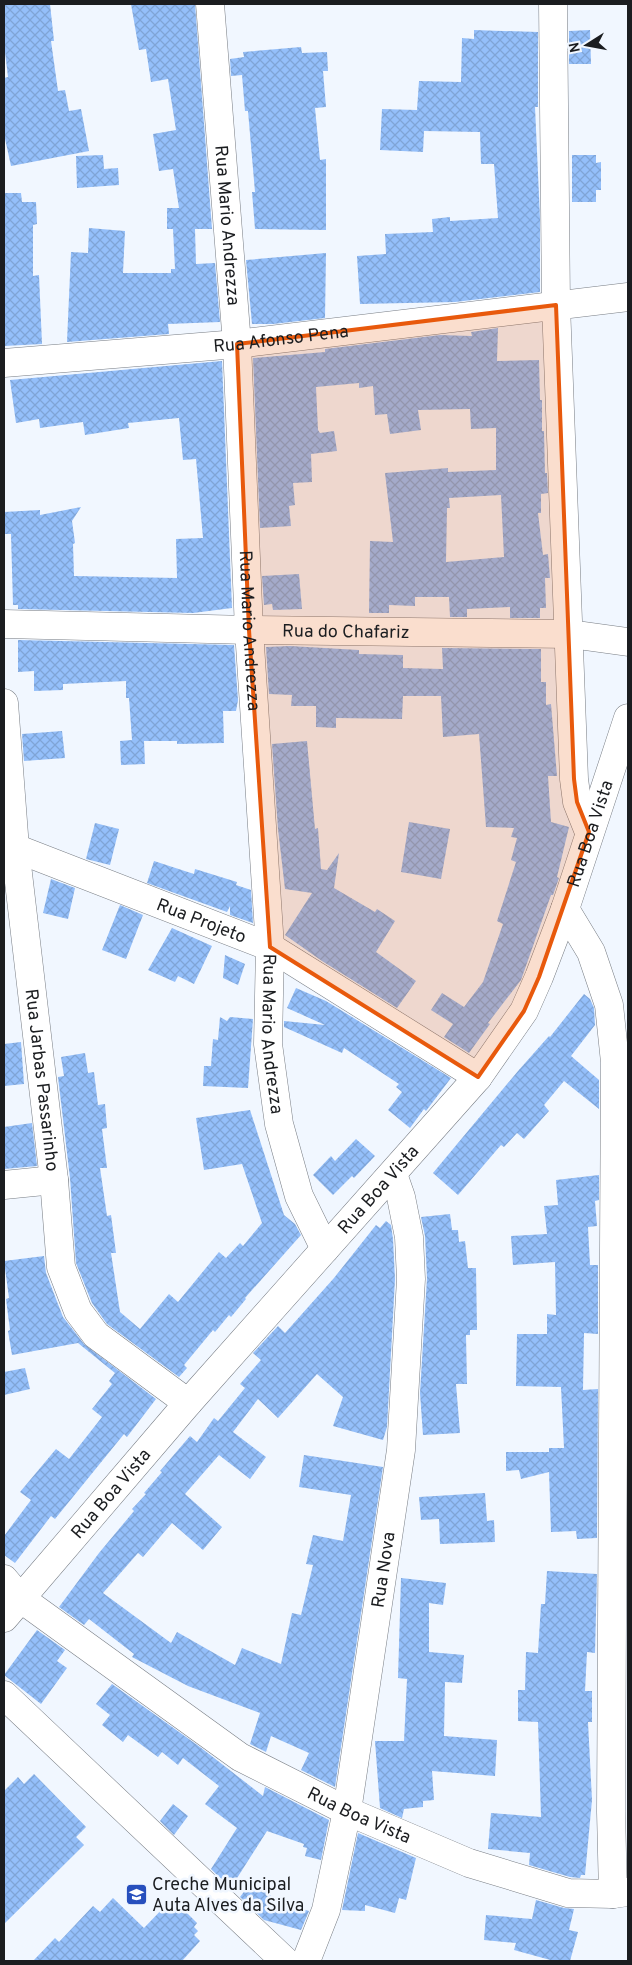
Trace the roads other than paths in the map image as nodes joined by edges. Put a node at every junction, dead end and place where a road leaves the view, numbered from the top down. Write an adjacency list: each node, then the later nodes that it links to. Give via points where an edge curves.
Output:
1 (210, 4): 5 (street, Rua Mario Andrezza)
2 (553, 4): 4 (street)
3 (628, 297): 4 (street, Rua Afonso Pena)
4 (556, 305): 5 (street, Rua Afonso Pena); 9 (street)
5 (237, 344): 6 (street, Rua Afonso Pena); 8 (street, Rua Mario Andrezza)
6 (4, 363)
7 (4, 624): 8 (street, Rua do Chafariz)
8 (249, 630): 9 (street, Rua do Chafariz); 16 (street, Rua Mario Andrezza)
9 (570, 634): 10 (street, Rua do Chafariz); 13 (street, via 574,779 577,802)
10 (628, 642)
11 (4, 703): 14 (street, Rua Jarbas Passarinho)
12 (628, 718): 13 (street, Rua Boa Vista)
13 (589, 832): 15 (street, Rua Boa Vista)
14 (15, 848): 16 (street, Rua Projeto); 19 (street, Rua Jarbas Passarinho)
15 (565, 909): 17 (street, Rua Boa Vista, via 524,1011); 26 (street, via 591,952 609,1005 615,1062 611,1812)
16 (270, 947): 17 (street, Rua Projeto); 21 (street, Rua Mario Andrezza, via 268,1044 279,1124 299,1196)
17 (478, 1077): 18 (street, Rua Boa Vista)
18 (393, 1174): 21 (street, Rua Boa Vista); 25 (street, Rua Nova, via 409,1236 411,1279 401,1450)
19 (54, 1180): 20 (street); 22 (street, Rua Jarbas Passarinho, via 61,1267 78,1311 96,1335)
20 (4, 1185)
21 (325, 1249): 22 (street, Rua Boa Vista)
22 (188, 1403): 23 (street, Rua Boa Vista)
23 (9, 1598): 25 (street, Rua Boa Vista, via 240,1757)
24 (4, 1695): 27 (street)
25 (347, 1811): 26 (street, Rua Boa Vista, via 469,1863 568,1893); 28 (street, Rua Nova, via 326,1910)
26 (621, 1893)
27 (285, 1961)
28 (306, 1961)

